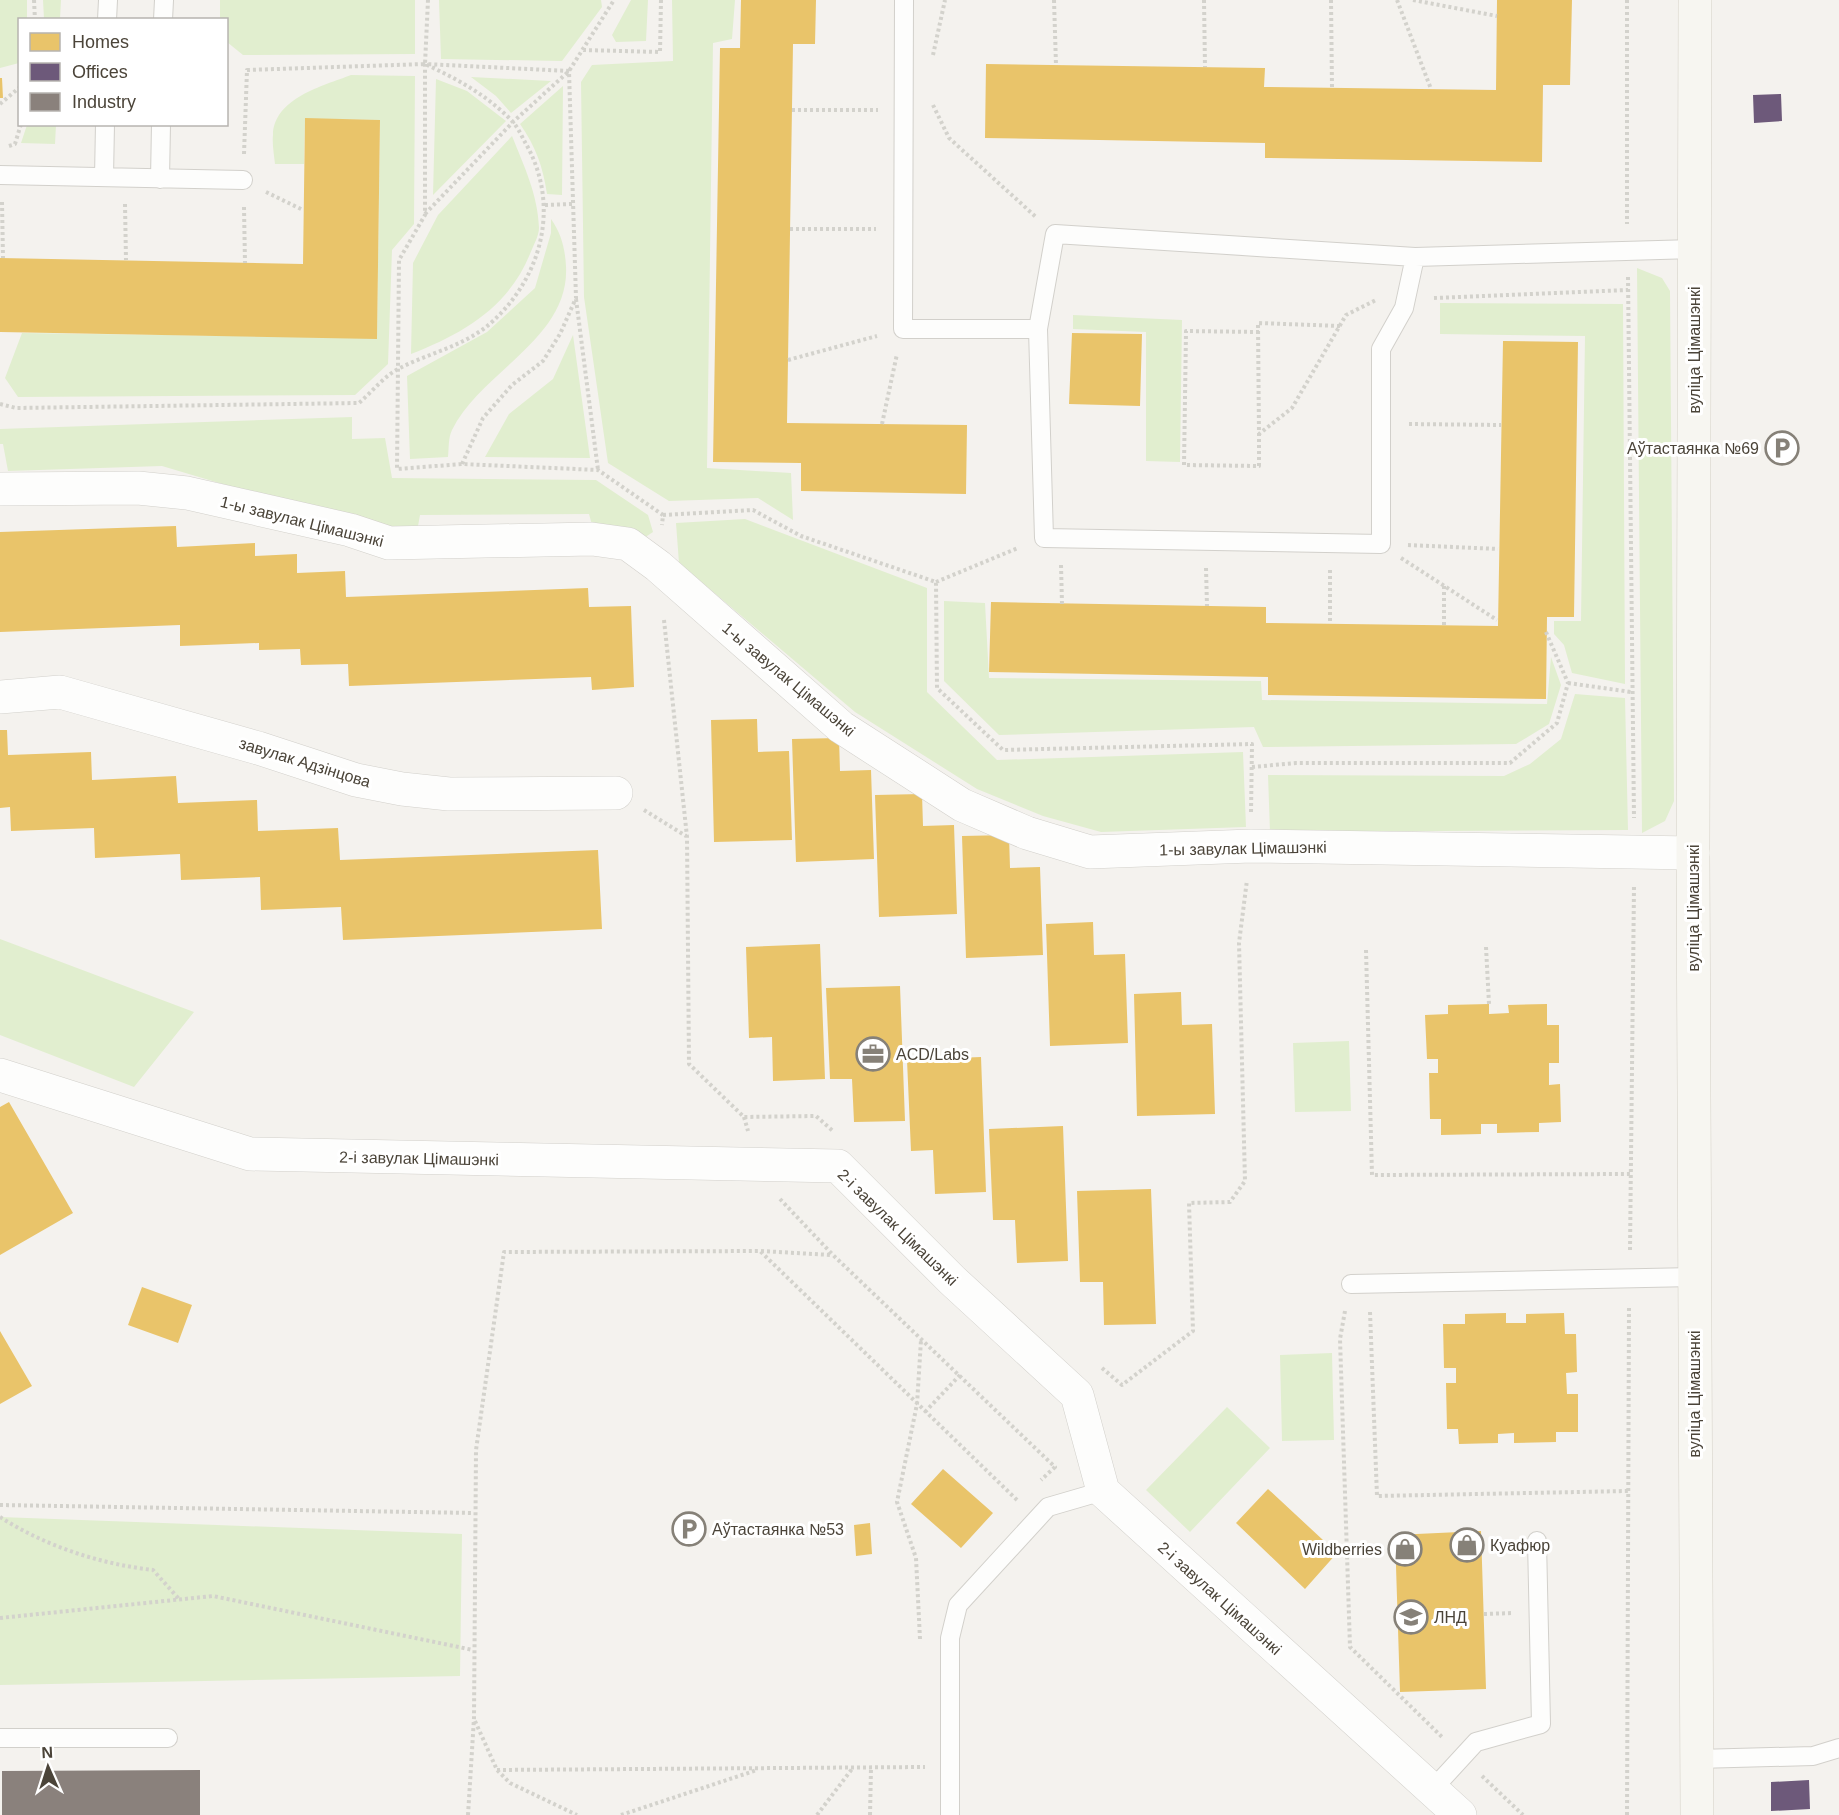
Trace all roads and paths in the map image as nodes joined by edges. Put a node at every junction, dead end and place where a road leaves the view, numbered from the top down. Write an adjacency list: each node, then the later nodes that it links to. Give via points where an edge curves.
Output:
1 (34, 0): 19 (path)
2 (108, 0): 20 (lane)
3 (164, 0): 21 (lane)
4 (428, 0): 24 (path)
5 (609, 0): 17 (path)
6 (614, 0): 17 (path)
7 (661, 0): 22 (path, via 660,51)
8 (904, 0): 34 (lane)
9 (945, 0): 23 (path)
10 (1054, 0): 25 (path)
11 (1204, 0): 26 (path)
12 (1331, 0): 28 (path)
13 (1397, 0): 30 (path)
14 (1413, 0): 18 (path)
15 (1627, 0): 52 (path)
16 (1695, 0): 53 (main road, вуліца Цімашэнкі)
17 (609, 7): 22 (path)
18 (1497, 16)
19 (35, 18)
20 (107, 18)
21 (163, 18)
22 (582, 50): 27 (path)
23 (933, 56)
24 (425, 64): 27 (path); 35 (path, via 471,86); 44 (path, via 247,70); 48 (path)
25 (1056, 65)
26 (1205, 67)
27 (569, 71): 35 (path); 45 (path)
28 (1332, 88)
29 (18, 89): 32 (path)
30 (1431, 89)
31 (930, 99): 51 (path, via 949,138)
32 (0, 104)
33 (792, 110): 34 (path)
34 (903, 110): 50 (lane)
35 (513, 122): 46 (path, via 536,162); 48 (path)
36 (20, 126): 39 (path, via 15,144)
37 (105, 126): 41 (lane)
38 (161, 126): 43 (lane)
39 (0, 151)
40 (1, 176): 41 (lane); 55 (path)
41 (104, 177): 42 (lane)
42 (124, 177): 43 (lane); 56 (path)
43 (160, 179): 44 (lane)
44 (243, 180): 47 (path); 57 (path)
45 (572, 204): 46 (path); 58 (path)
46 (545, 205): 63 (path, via 544,230 528,279 493,322 447,351)
47 (303, 210)
48 (424, 215): 63 (path, via 399,260)
49 (790, 229): 50 (path)
50 (903, 229): 60 (lane)
51 (1055, 234): 54 (lane); 59 (lane)
52 (1628, 249): 53 (lane); 54 (lane); 87 (path)
53 (1694, 249): 94 (main road, вуліца Цімашэнкі)
54 (1415, 257): 66 (lane, via 1404,308 1381,349)
55 (3, 258)
56 (126, 260)
57 (245, 262)
58 (576, 298): 69 (path, via 543,361 512,385 483,418); 69 (path, via 598,470)
59 (1038, 329): 60 (lane); 72 (lane)
60 (903, 330): 62 (path); 65 (path)
61 (1258, 332): 68 (path, via 1185,331 1184,465 1259,466)
62 (788, 360)
63 (399, 368): 64 (path, via 359,403 16,408); 69 (path, via 397,469)
64 (0, 404)
65 (882, 424)
66 (1381, 424): 67 (path); 75 (lane)
67 (1501, 425)
68 (1259, 434)
69 (462, 464)
70 (0, 489): 77 (street, 1-ы завулак Цімашэнкі, via 138,488 187,493 350,530 389,543 592,538 628,544)
71 (663, 515): 78 (path, via 753,510 801,536)
72 (1052, 538): 73 (lane); 78 (path); 80 (path)
73 (1206, 541): 74 (lane); 81 (path)
74 (1330, 543): 75 (lane); 83 (path)
75 (1381, 544): 76 (path); 79 (path)
76 (1498, 549)
77 (658, 566): 91 (path); 92 (street, 1-ы завулак Цімашэнкі, via 841,727 962,805 1027,833 1090,852)
78 (936, 582): 89 (path, via 937,688 1003,750 1252,744)
79 (1444, 585): 82 (path); 84 (path)
80 (1062, 603)
81 (1207, 606)
82 (1497, 620)
83 (1330, 624)
84 (1444, 625)
85 (1546, 632): 86 (path)
86 (1568, 683): 87 (path); 89 (path, via 1557,723 1510,763 1296,763)
87 (1631, 692): 93 (path)
88 (0, 697): 90 (street, завулак Адзінцова, via 60,692 357,780 402,789 449,794)
89 (1252, 767): 92 (path)
90 (616, 793): 91 (path)
91 (687, 837): 99 (path, via 689,1064)
92 (1251, 846): 93 (street, 1-ы завулак Цімашэнкі); 110 (path, via 1239,943 1245,1181 1230,1202 1189,1203 1193,1332 1122,1385)
93 (1634, 852): 94 (street, 1-ы завулак Цімашэнкі); 102 (path)
94 (1693, 853): 105 (main road, вуліца Цімашэнкі)
95 (1486, 947): 97 (path)
96 (1366, 950): 102 (path, via 1372,1175)
97 (1489, 1004)
98 (0, 1075): 101 (street, 2-і завулак Цімашэнкі, via 250,1154)
99 (744, 1117): 100 (path, via 816,1116); 101 (path)
100 (834, 1132)
101 (757, 1164): 104 (path, via 785,1208); 115 (street, 2-і завулак Цімашэнкі, via 838,1166 952,1280 1077,1395)
102 (1630, 1174): 106 (path)
103 (760, 1251): 104 (path); 112 (path); 119 (path, via 504,1252 476,1450)
104 (833, 1256): 109 (path)
105 (1694, 1276): 106 (lane); 132 (main road, вуліца Цімашэнкі)
106 (1629, 1278): 107 (lane); 116 (path)
107 (1360, 1284): 116 (path, via 1377,1496)
108 (1340, 1339): 131 (path, via 1350,1647)
109 (921, 1340): 111 (path); 112 (path)
110 (1095, 1361)
111 (960, 1375): 113 (path); 114 (path, via 1055,1467)
112 (917, 1404): 113 (path); 124 (path, via 897,1502 916,1558)
113 (925, 1412): 117 (path, via 1016,1501)
114 (1039, 1481)
115 (1103, 1491): 137 (street, 2-і завулак Цімашэнкі); 143 (lane, via 1048,1507 957,1605 950,1638)
116 (1628, 1491): 146 (path)
117 (1024, 1494)
118 (0, 1505): 119 (path)
119 (474, 1513): 125 (path)
120 (0, 1517): 122 (path, via 25,1534 106,1562 153,1570)
121 (1537, 1541): 131 (lane, via 1541,1724 1476,1742)
122 (179, 1599): 123 (path); 125 (path, via 213,1596)
123 (0, 1618)
124 (920, 1644)
125 (473, 1650): 126 (path)
126 (474, 1718): 136 (path); 138 (path)
127 (0, 1738): 128 (lane)
128 (168, 1738)
129 (1839, 1748): 132 (lane, via 1813,1756)
130 (926, 1756): 135 (path, via 926,1767)
131 (1462, 1757): 137 (lane); 145 (path)
132 (1697, 1759): 147 (main road, вуліца Цімашэнкі)
133 (760, 1768): 134 (path); 136 (path); 140 (path)
134 (852, 1768): 135 (path); 141 (path)
135 (871, 1768): 142 (path)
136 (496, 1770): 139 (path, via 510,1783)
137 (1431, 1791): 144 (street, 2-і завулак Цімашэнкі)
138 (468, 1815)
139 (577, 1815)
140 (621, 1815)
141 (817, 1815)
142 (870, 1815)
143 (950, 1815)
144 (1460, 1815)
145 (1523, 1815)
146 (1628, 1815)
147 (1697, 1815)

